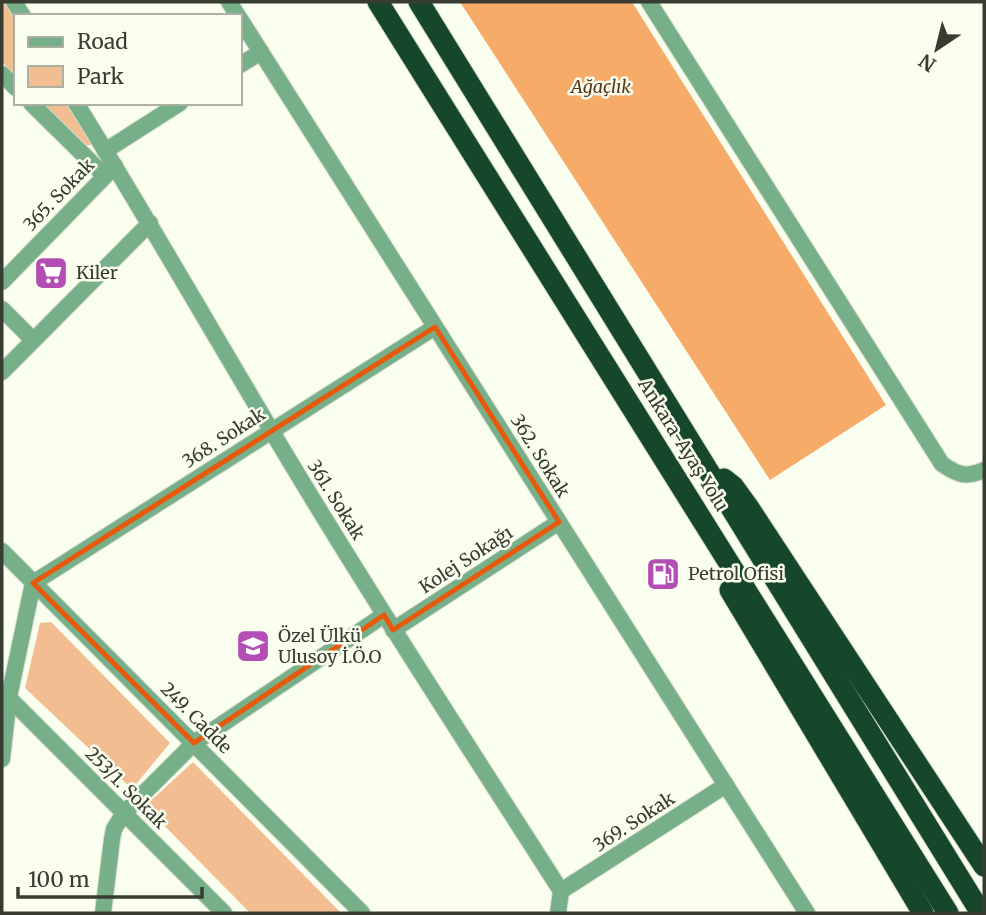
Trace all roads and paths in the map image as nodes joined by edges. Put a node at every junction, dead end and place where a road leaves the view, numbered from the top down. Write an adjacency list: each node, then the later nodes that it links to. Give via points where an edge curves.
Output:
1 (378, 2): 21 (highway, Ankara-Ayaş Yolu)
2 (419, 2): 19 (highway, Ankara-Ayaş Yolu)
3 (649, 2): 20 (street, via 942,464 961,476)
4 (242, 22): 5 (street, 362. Sokak)
5 (261, 52): 6 (street); 15 (street, 362. Sokak)
6 (242, 64)
7 (33, 105): 11 (street)
8 (77, 105): 10 (street, 361. Sokak)
9 (177, 105): 10 (street)
10 (105, 151): 11 (street, 361. Sokak)
11 (109, 171): 12 (street, 361. Sokak); 13 (street, 365. Sokak)
12 (150, 223): 16 (street); 18 (street, 361. Sokak)
13 (2, 282)
14 (2, 309): 16 (street)
15 (435, 327): 18 (street, 368. Sokak); 22 (street, 362. Sokak)
16 (33, 340): 17 (street)
17 (2, 372)
18 (271, 431): 24 (street, 368. Sokak); 25 (street, 361. Sokak)
19 (705, 465): 32 (highway, via 733,486 749,508); 41 (highway, Ankara-Ayaş Yolu)
20 (984, 470)
21 (673, 473): 39 (highway, via 681,507); 40 (highway, Ankara-Ayaş Yolu)
22 (559, 522): 26 (street, Kolej Sokağı); 30 (street, 362. Sokak)
23 (2, 551): 24 (street, 249. Cadde)
24 (33, 583): 27 (street); 28 (street, 249. Cadde)
25 (384, 615): 26 (street, 361. Sokak); 28 (street)
26 (393, 630): 33 (street, 361. Sokak)
27 (5, 694): 29 (street); 31 (street, 253/1. Sokak)
28 (194, 743): 31 (street); 37 (street, 249. Cadde)
29 (2, 759)
30 (726, 785): 33 (street, 369. Sokak); 34 (street, 362. Sokak)
31 (124, 813): 35 (street, 253/1. Sokak); 36 (street, via 114,829)
32 (984, 866)
33 (562, 891): 38 (street)
34 (800, 909)
35 (222, 912)
36 (103, 913)
37 (362, 913)
38 (558, 913)
39 (923, 913)
40 (948, 913)
41 (981, 913)

